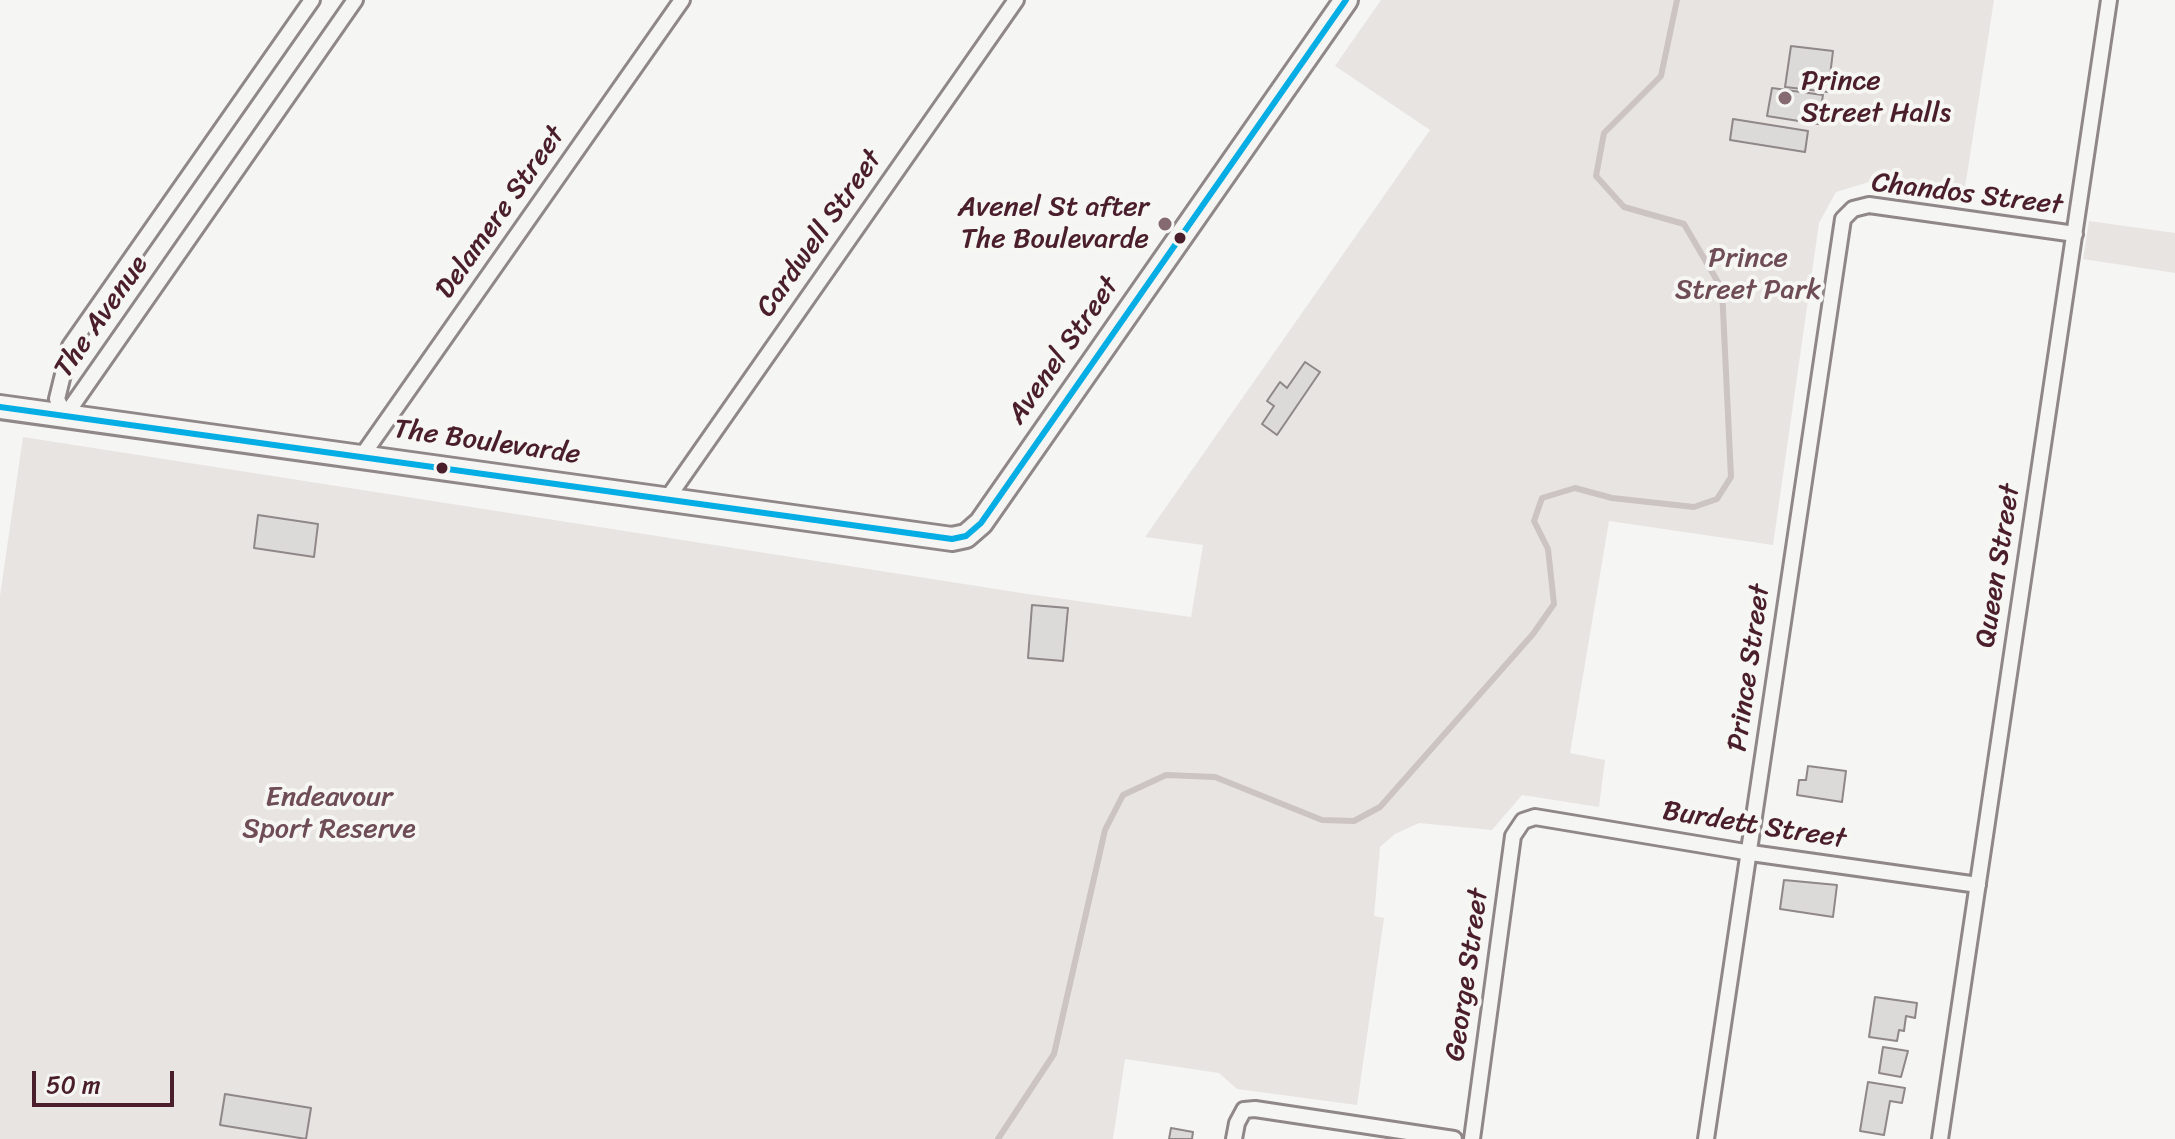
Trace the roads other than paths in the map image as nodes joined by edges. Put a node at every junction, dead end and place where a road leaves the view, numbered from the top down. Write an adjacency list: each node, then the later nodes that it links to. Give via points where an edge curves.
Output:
1 (312, 0): 10 (street, The Avenue, via 70,346 57,399)
2 (355, 0): 10 (street, The Avenue)
3 (682, 0): 11 (street, Delamere Street)
4 (1016, 0): 12 (street, Cardwell Street)
5 (1346, 0): 13 (street, Avenel Street, via 979,526)
6 (2109, 0): 8 (street, Queen Street)
7 (1853, 209): 8 (street, Chandos Street, via 1869,205); 15 (street, Prince Street, via 1843,219)
8 (2075, 234): 16 (street, Queen Street)
9 (0, 407): 10 (street, The Boulevarde)
10 (65, 416): 11 (street, The Boulevarde)
11 (362, 456): 12 (street, The Boulevarde)
12 (667, 499): 13 (street, The Boulevarde, via 952,539)
13 (966, 536)
14 (1523, 821): 15 (street, Burdett Street, via 1535,817); 19 (street, George Street, via 1513,836)
15 (1751, 853): 16 (street, Burdett Street); 20 (street, Prince Street)
16 (1978, 885): 21 (street, Queen Street)
17 (1234, 1139): 18 (street, via 1244,1110 1255,1109)
18 (1454, 1139)
19 (1472, 1139)
20 (1706, 1139)
21 (1940, 1139)

